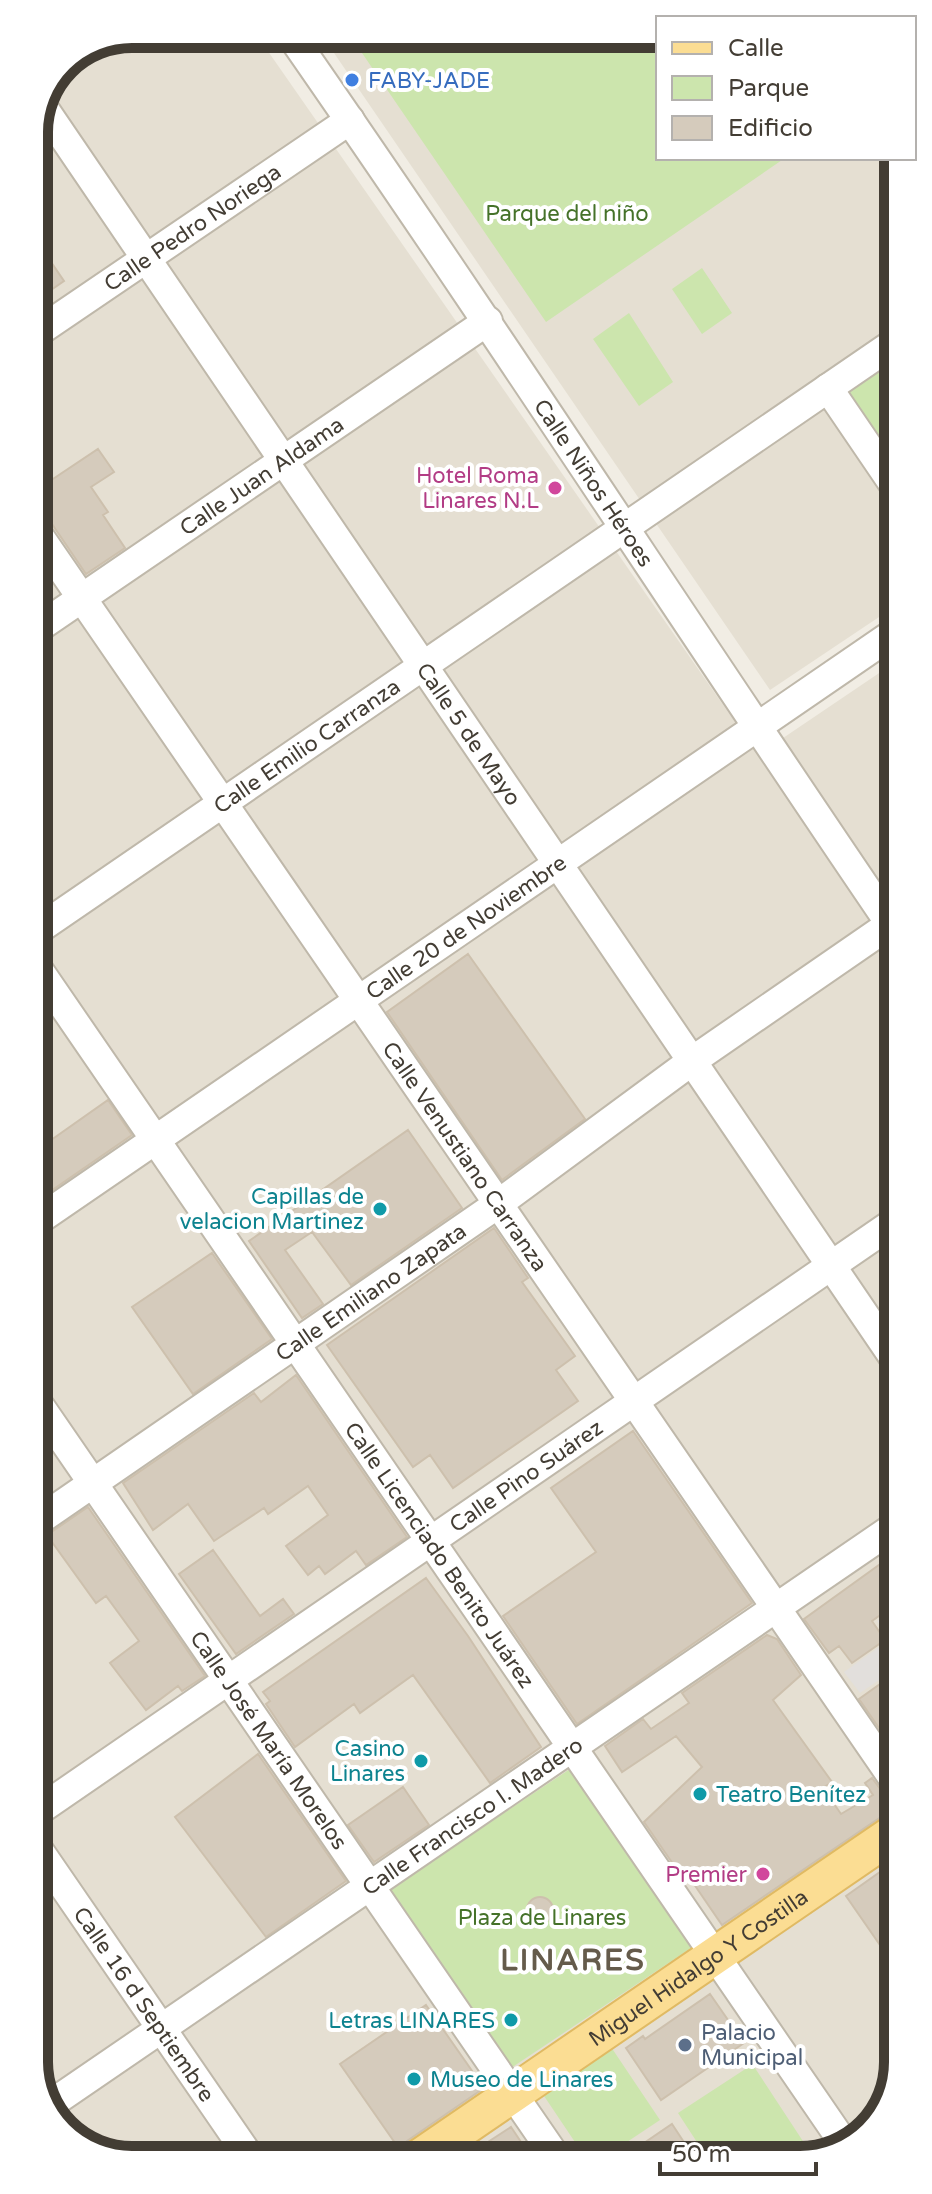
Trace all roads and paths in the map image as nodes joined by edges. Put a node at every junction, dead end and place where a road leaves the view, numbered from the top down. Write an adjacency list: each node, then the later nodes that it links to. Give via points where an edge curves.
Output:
1 (300, 48): 3 (street, Calle Niños Héroes)
2 (50, 117): 4 (street, Calle 5 de Mayo)
3 (350, 120): 4 (street, Calle Pedro Noriega); 5 (street, Calle Niños Héroes)
4 (145, 259): 6 (street, Calle Pedro Noriega); 9 (street, Calle 5 de Mayo)
5 (488, 321): 9 (street, Calle Juan Aldama); 11 (street, Calle Niños Héroes)
6 (48, 325)
7 (884, 350): 8 (street, Calle Emilio Carranza)
8 (828, 388): 10 (street); 11 (street, Calle Emilio Carranza)
9 (283, 461): 13 (street, Calle Juan Aldama); 16 (street, Calle 5 de Mayo)
10 (884, 470)
11 (623, 528): 16 (street, Calle Emilio Carranza); 17 (street, Calle Niños Héroes)
12 (48, 549): 13 (street, Calle Venustiano Carranza)
13 (82, 598): 14 (street, Calle Juan Aldama); 18 (street, Calle Venustiano Carranza)
14 (48, 621)
15 (884, 640): 17 (street, Calle 20 de Noviembre)
16 (423, 666): 18 (street, Calle Emilio Carranza); 19 (street, Calle 5 de Mayo)
17 (758, 727): 19 (street, Calle 20 de Noviembre); 20 (street, Calle Niños Héroes)
18 (223, 803): 21 (street, Calle Emilio Carranza); 24 (street, Calle Venustiano Carranza)
19 (558, 864): 24 (street, Calle 20 de Noviembre); 25 (street, Calle 5 de Mayo)
20 (884, 912)
21 (48, 923)
22 (884, 931): 25 (street, Calle Emiliano Zapata)
23 (48, 984): 26 (street, Calle Licenciado Benito Juárez)
24 (359, 1000): 26 (street, Calle 20 de Noviembre); 27 (street, Calle Venustiano Carranza)
25 (692, 1061): 27 (street, Calle Emiliano Zapata); 30 (street, Calle 5 de Mayo)
26 (155, 1140): 28 (street, Calle 20 de Noviembre); 31 (street, Calle Licenciado Benito Juárez)
27 (498, 1204): 31 (street, Calle Emiliano Zapata); 33 (street, Calle Venustiano Carranza)
28 (48, 1213)
29 (884, 1229): 30 (street, Calle Pino Suárez)
30 (831, 1265): 32 (street, Calle 5 de Mayo); 33 (street, Calle Pino Suárez)
31 (295, 1343): 35 (street, Calle Emiliano Zapata); 38 (street, Calle Licenciado Benito Juárez)
32 (884, 1343)
33 (634, 1401): 38 (street, Calle Pino Suárez); 39 (street, Calle Venustiano Carranza)
34 (48, 1418): 35 (street, Calle José María Morelos)
35 (93, 1483): 36 (street, Calle Emiliano Zapata); 40 (street, Calle José María Morelos)
36 (48, 1514)
37 (884, 1534): 39 (street, Calle Francisco I. Madero)
38 (431, 1541): 40 (street, Calle Pino Suárez); 41 (street, Calle Licenciado Benito Juárez)
39 (775, 1608): 41 (street, Calle Francisco I. Madero); 42 (street, Calle Venustiano Carranza)
40 (228, 1681): 43 (street, Calle Pino Suárez); 46 (street, Calle José María Morelos)
41 (572, 1747): 46 (street, Calle Francisco I. Madero); 47 (street, Calle Licenciado Benito Juárez)
42 (884, 1765)
43 (48, 1804)
44 (884, 1840): 47 (main road, Miguel Hidalgo Y Costilla)
45 (48, 1864): 48 (street, Calle 16 d Septiembre)
46 (369, 1886): 48 (street, Calle Francisco I. Madero); 49 (street, Calle José María Morelos)
47 (715, 1954): 49 (main road, Miguel Hidalgo Y Costilla); 51 (street, Calle Licenciado Benito Juárez)
48 (161, 2028): 50 (street, Calle Francisco I. Madero); 52 (street, Calle 16 d Septiembre)
49 (512, 2092): 53 (main road, Miguel Hidalgo Y Costilla); 54 (street, Calle José María Morelos)
50 (57, 2100)
51 (839, 2136)
52 (242, 2146)
53 (436, 2146)
54 (549, 2146)

